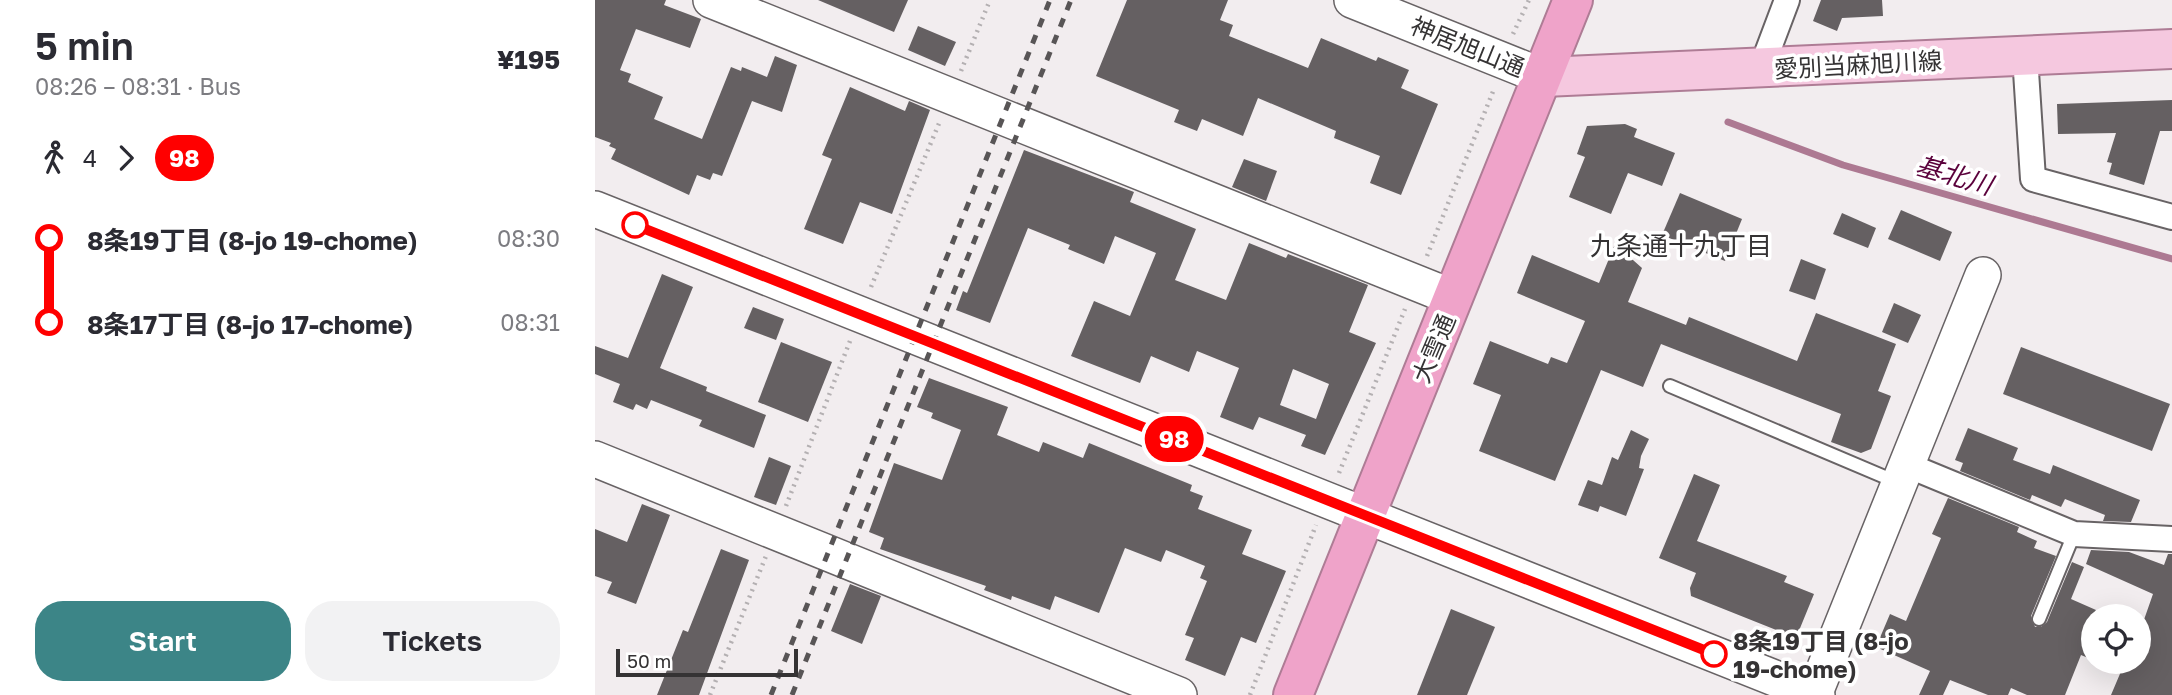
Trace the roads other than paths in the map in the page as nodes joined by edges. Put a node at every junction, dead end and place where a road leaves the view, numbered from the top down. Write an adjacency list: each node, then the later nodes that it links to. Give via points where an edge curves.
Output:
1 (711, 0): 12 (street)
2 (1352, 0): 8 (street, 神居旭山通)
3 (1573, 0): 8 (highway, 大雪通)
4 (1787, 0): 7 (street)
5 (2172, 49): 6 (main road, 愛別当麻旭川線)
6 (2025, 56): 7 (main road, 愛別当麻旭川線); 10 (street, via 2033,179)
7 (1761, 69): 8 (main road, 愛別当麻旭川線)
8 (1544, 77): 12 (highway, 大雪通)
9 (595, 209): 16 (street)
10 (2172, 217)
11 (1983, 275): 15 (street)
12 (1454, 298): 16 (highway, 大雪通)
13 (1670, 386): 15 (lane)
14 (595, 459): 20 (street)
15 (1903, 474): 17 (street); 22 (street)
16 (1365, 515): 21 (highway, 大雪通); 22 (street)
17 (2074, 534): 18 (street); 19 (lane)
18 (2172, 539)
19 (2039, 620)
20 (1179, 695)
21 (1293, 695)
22 (1815, 695)

